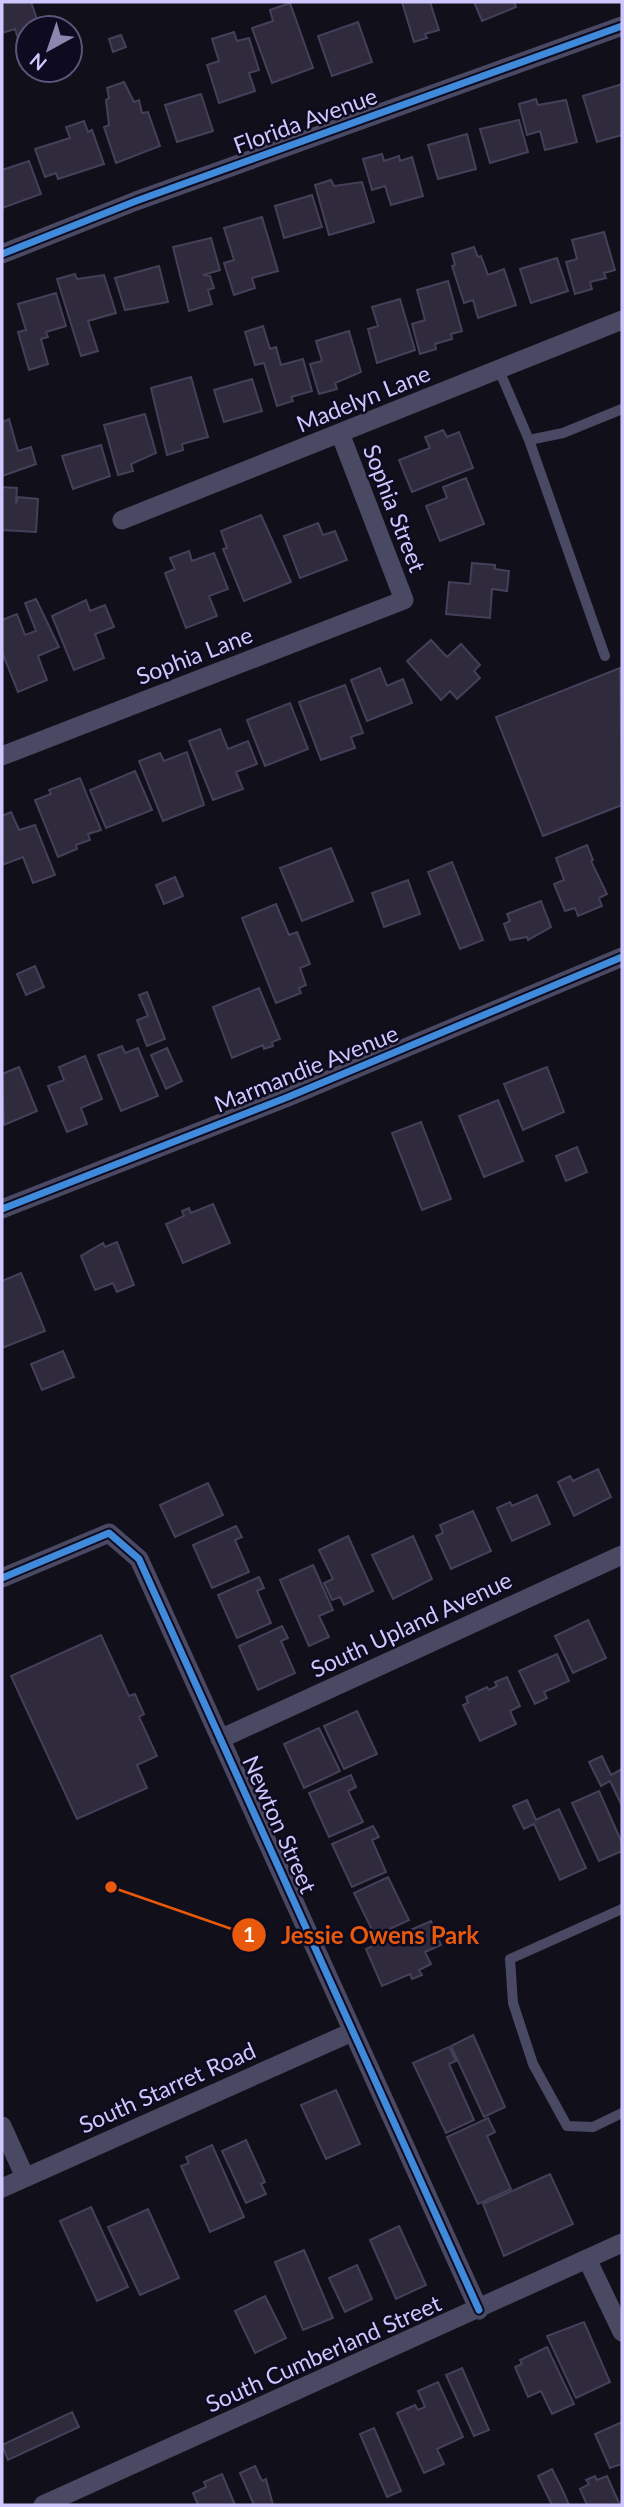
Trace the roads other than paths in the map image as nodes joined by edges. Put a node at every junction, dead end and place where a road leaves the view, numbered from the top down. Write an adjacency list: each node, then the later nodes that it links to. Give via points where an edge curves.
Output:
1 (622, 26): 2 (street, Florida Avenue)
2 (2, 254)
3 (622, 320): 4 (street, Madelyn Lane)
4 (499, 370): 6 (street, Madelyn Lane); 7 (lane)
5 (622, 409): 7 (lane, via 562,433)
6 (340, 433): 8 (street, Madelyn Lane); 9 (street, Sophia Street)
7 (529, 440): 10 (lane)
8 (122, 520)
9 (404, 600): 11 (street, Sophia Lane)
10 (605, 656)
11 (2, 756)
12 (622, 957): 13 (street, Marmandie Avenue, via 288,1097)
13 (2, 1209)
14 (622, 1555): 16 (street, South Upland Avenue)
15 (2, 1578): 16 (street, Newton Street, via 109,1533 139,1559)
16 (220, 1738): 18 (street, Newton Street)
17 (622, 1909): 19 (lane, via 510,1959 513,2003 533,2064 567,2126 593,2127)
18 (352, 2032): 21 (street, South Starret Road); 25 (street, Newton Street)
19 (622, 2113)
20 (2, 2126): 21 (street)
21 (26, 2177): 22 (street, South Starret Road)
22 (2, 2188)
23 (622, 2243): 24 (street, South Cumberland Street)
24 (587, 2259): 25 (street, South Cumberland Street); 26 (street)
25 (479, 2310): 27 (street, South Cumberland Street)
26 (622, 2332)
27 (43, 2505)

